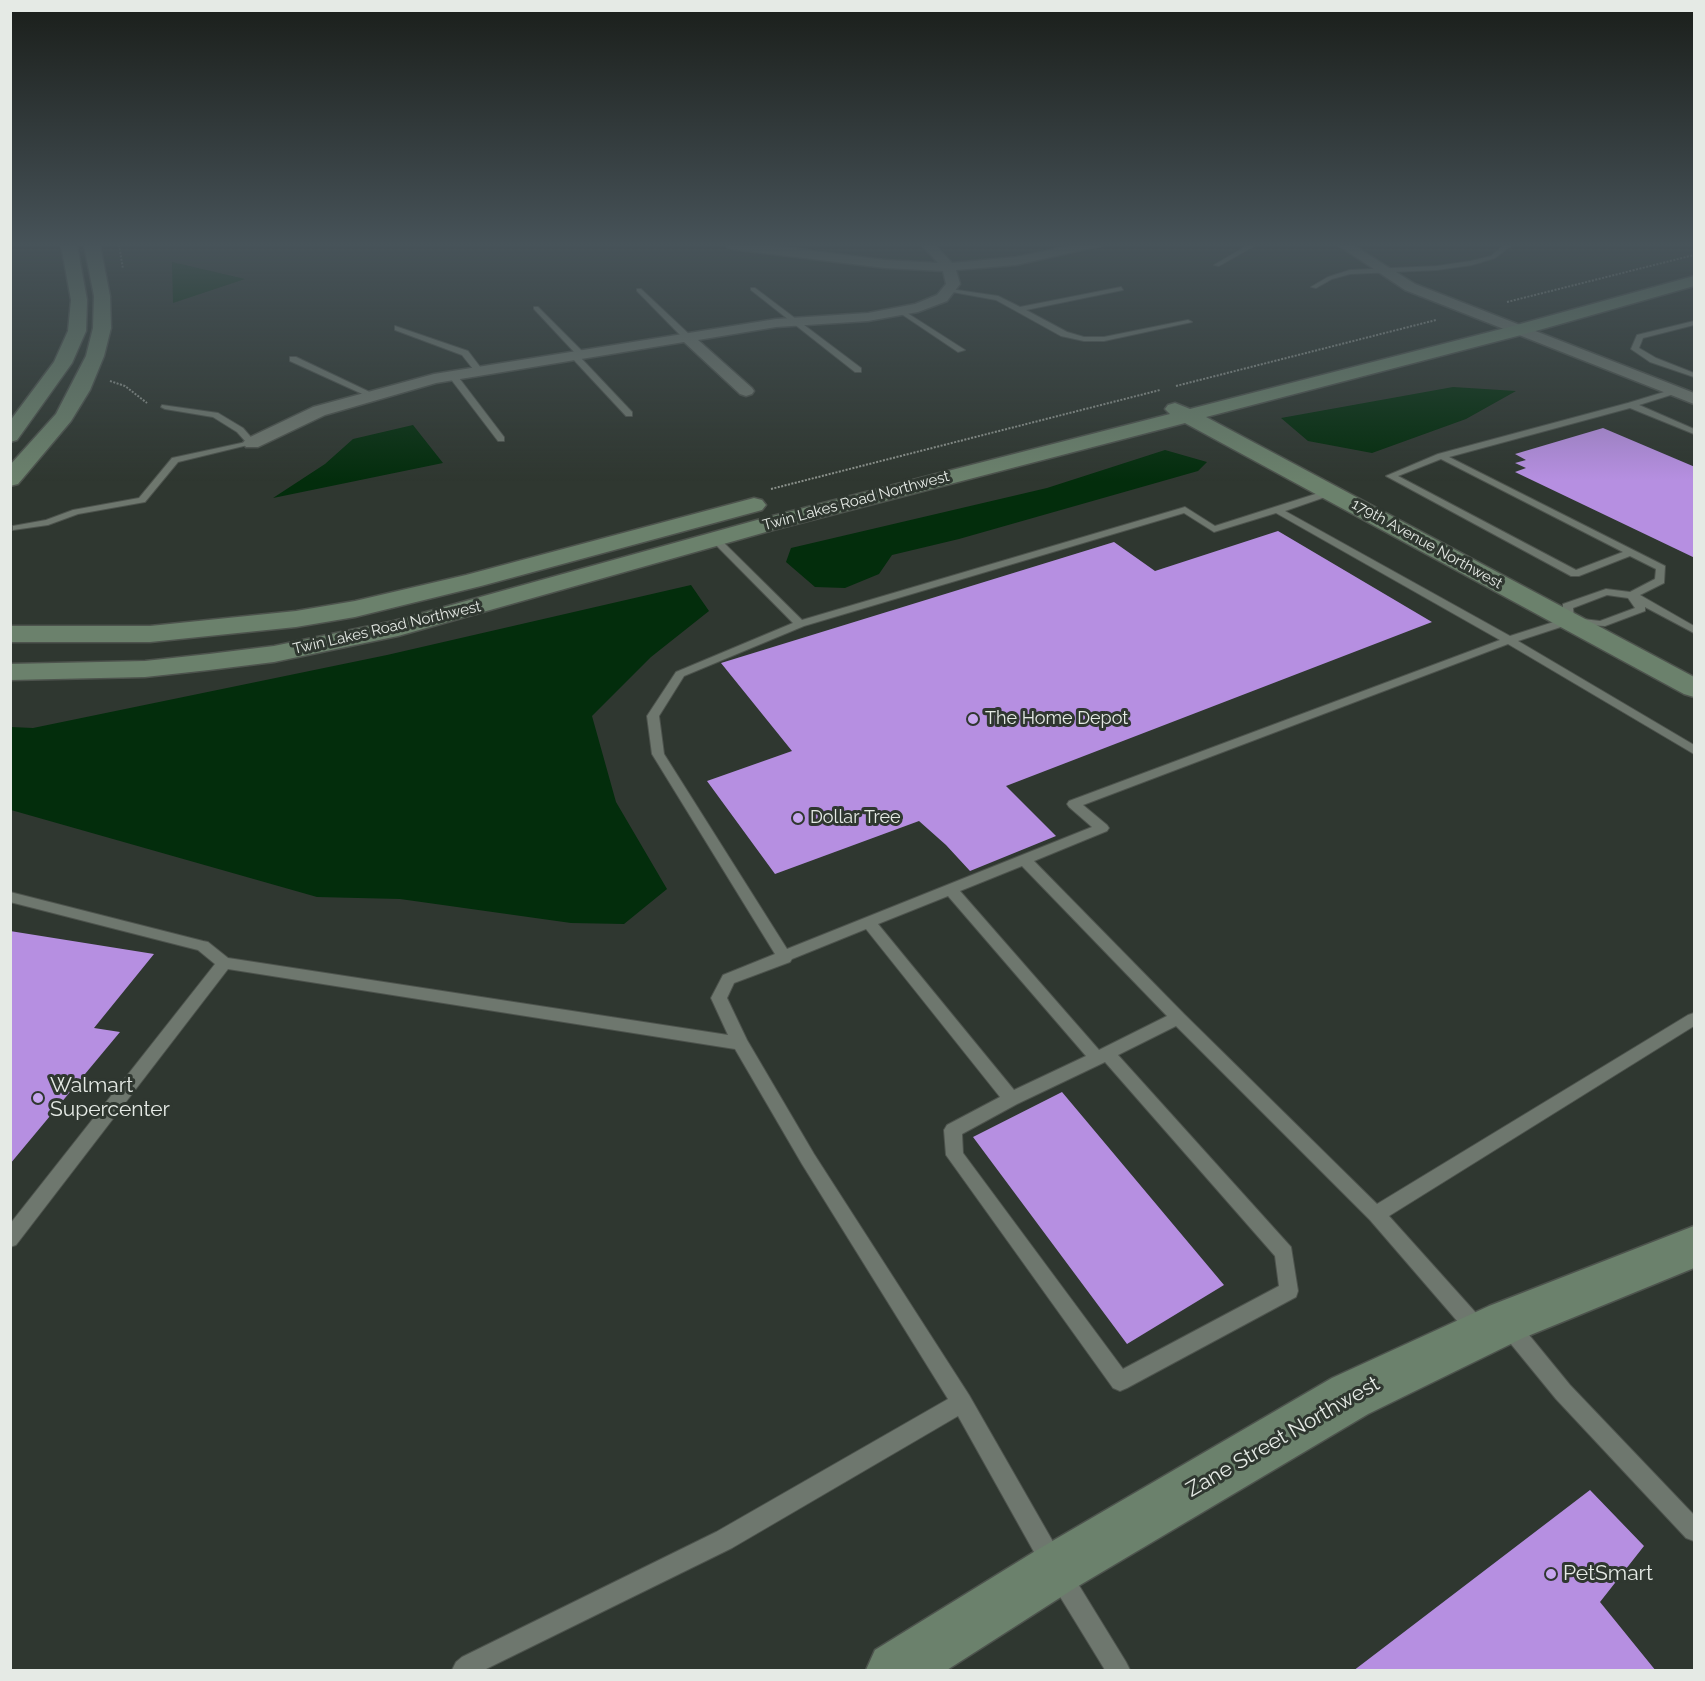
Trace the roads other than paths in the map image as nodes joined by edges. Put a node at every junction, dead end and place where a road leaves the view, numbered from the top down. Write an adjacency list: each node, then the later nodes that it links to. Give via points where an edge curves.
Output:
1 (77, 323): 33 (street, via 63,363)
2 (102, 323): 37 (street, via 95,356 80,390 64,417)
3 (550, 323): 18 (lane)
4 (673, 323): 16 (lane)
5 (778, 323): 16 (street)
6 (796, 323): 20 (lane)
7 (920, 323): 17 (lane)
8 (1046, 323): 9 (lane, via 1064,334 1091,340)
9 (1180, 323)
10 (1453, 323): 31 (street, 179th Avenue Northwest, via 1159,400)
11 (1511, 323): 15 (street)
12 (1543, 323): 15 (street, Twin Lakes Road Northwest)
13 (1693, 323): 22 (lane, via 1640,337 1635,349)
14 (398, 328): 21 (lane, via 465,353)
15 (1519, 330): 25 (street); 31 (street, Twin Lakes Road Northwest)
16 (688, 338): 18 (street); 24 (street)
17 (961, 350)
18 (578, 356): 21 (street); 30 (lane)
19 (293, 359): 26 (lane)
20 (858, 370)
21 (480, 372): 23 (street)
22 (1695, 375)
23 (453, 376): 26 (street); 34 (lane)
24 (746, 391)
25 (1674, 391): 27 (street); 28 (lane)
26 (372, 394): 35 (street, via 303,418)
27 (1695, 399)
28 (1631, 405): 32 (lane); 36 (lane)
29 (165, 407): 35 (lane, via 215,415 240,430)
30 (629, 414)
31 (1185, 415): 38 (street, 179th Avenue Northwest); 42 (street, Twin Lakes Road Northwest)
32 (1695, 432)
33 (10, 436)
34 (501, 439)
35 (252, 443): 41 (lane, via 175,460 142,500)
36 (1441, 456): 43 (lane); 43 (lane, via 1391,476 1575,574)
37 (10, 479)
38 (1331, 492): 40 (lane); 45 (street, 179th Avenue Northwest)
39 (772, 500): 48 (street, Twin Lakes Road Northwest, via 472,581 306,618 150,634)
40 (1277, 510): 46 (lane, via 1214,529 1185,510); 49 (lane)
41 (16, 528)
42 (715, 539): 46 (lane); 50 (street, Twin Lakes Road Northwest, via 452,614 274,654 146,669)
43 (1630, 553): 44 (lane, via 1661,568 1660,581)
44 (1632, 596): 45 (lane, via 1606,592 1567,606); 45 (lane, via 1641,609 1601,624); 47 (lane)
45 (1569, 621): 49 (lane); 51 (street, 179th Avenue Northwest)
46 (800, 624): 57 (lane, via 680,674 653,716 658,754)
47 (1695, 630)
48 (10, 634)
49 (1510, 641): 52 (lane); 53 (lane, via 1074,804 1102,828)
50 (10, 672)
51 (1695, 688)
52 (1695, 750)
53 (1024, 859): 54 (lane); 59 (lane)
54 (950, 889): 56 (lane); 62 (lane)
55 (10, 897): 58 (lane, via 203,946)
56 (868, 922): 57 (lane); 63 (lane)
57 (785, 958): 61 (lane, via 728,980 719,998)
58 (224, 963): 61 (lane); 65 (lane)
59 (1178, 1018): 62 (lane); 64 (lane)
60 (1695, 1019): 64 (lane)
61 (740, 1042): 68 (lane, via 808,1159)
62 (1102, 1055): 63 (lane); 63 (lane, via 1284,1253 1289,1291 1120,1381 955,1155 953,1130)
63 (1011, 1099)
64 (1376, 1214): 67 (lane)
65 (10, 1239)
66 (1695, 1246): 67 (street, Zane Street Northwest)
67 (1493, 1328): 69 (lane, via 1563,1392); 70 (street, Zane Street Northwest, via 1350,1396)
68 (962, 1402): 70 (lane); 71 (lane, via 724,1540)
69 (1695, 1530)
70 (1056, 1569): 72 (street, Zane Street Northwest); 73 (lane)
71 (464, 1671)
72 (894, 1671)
73 (1118, 1671)

